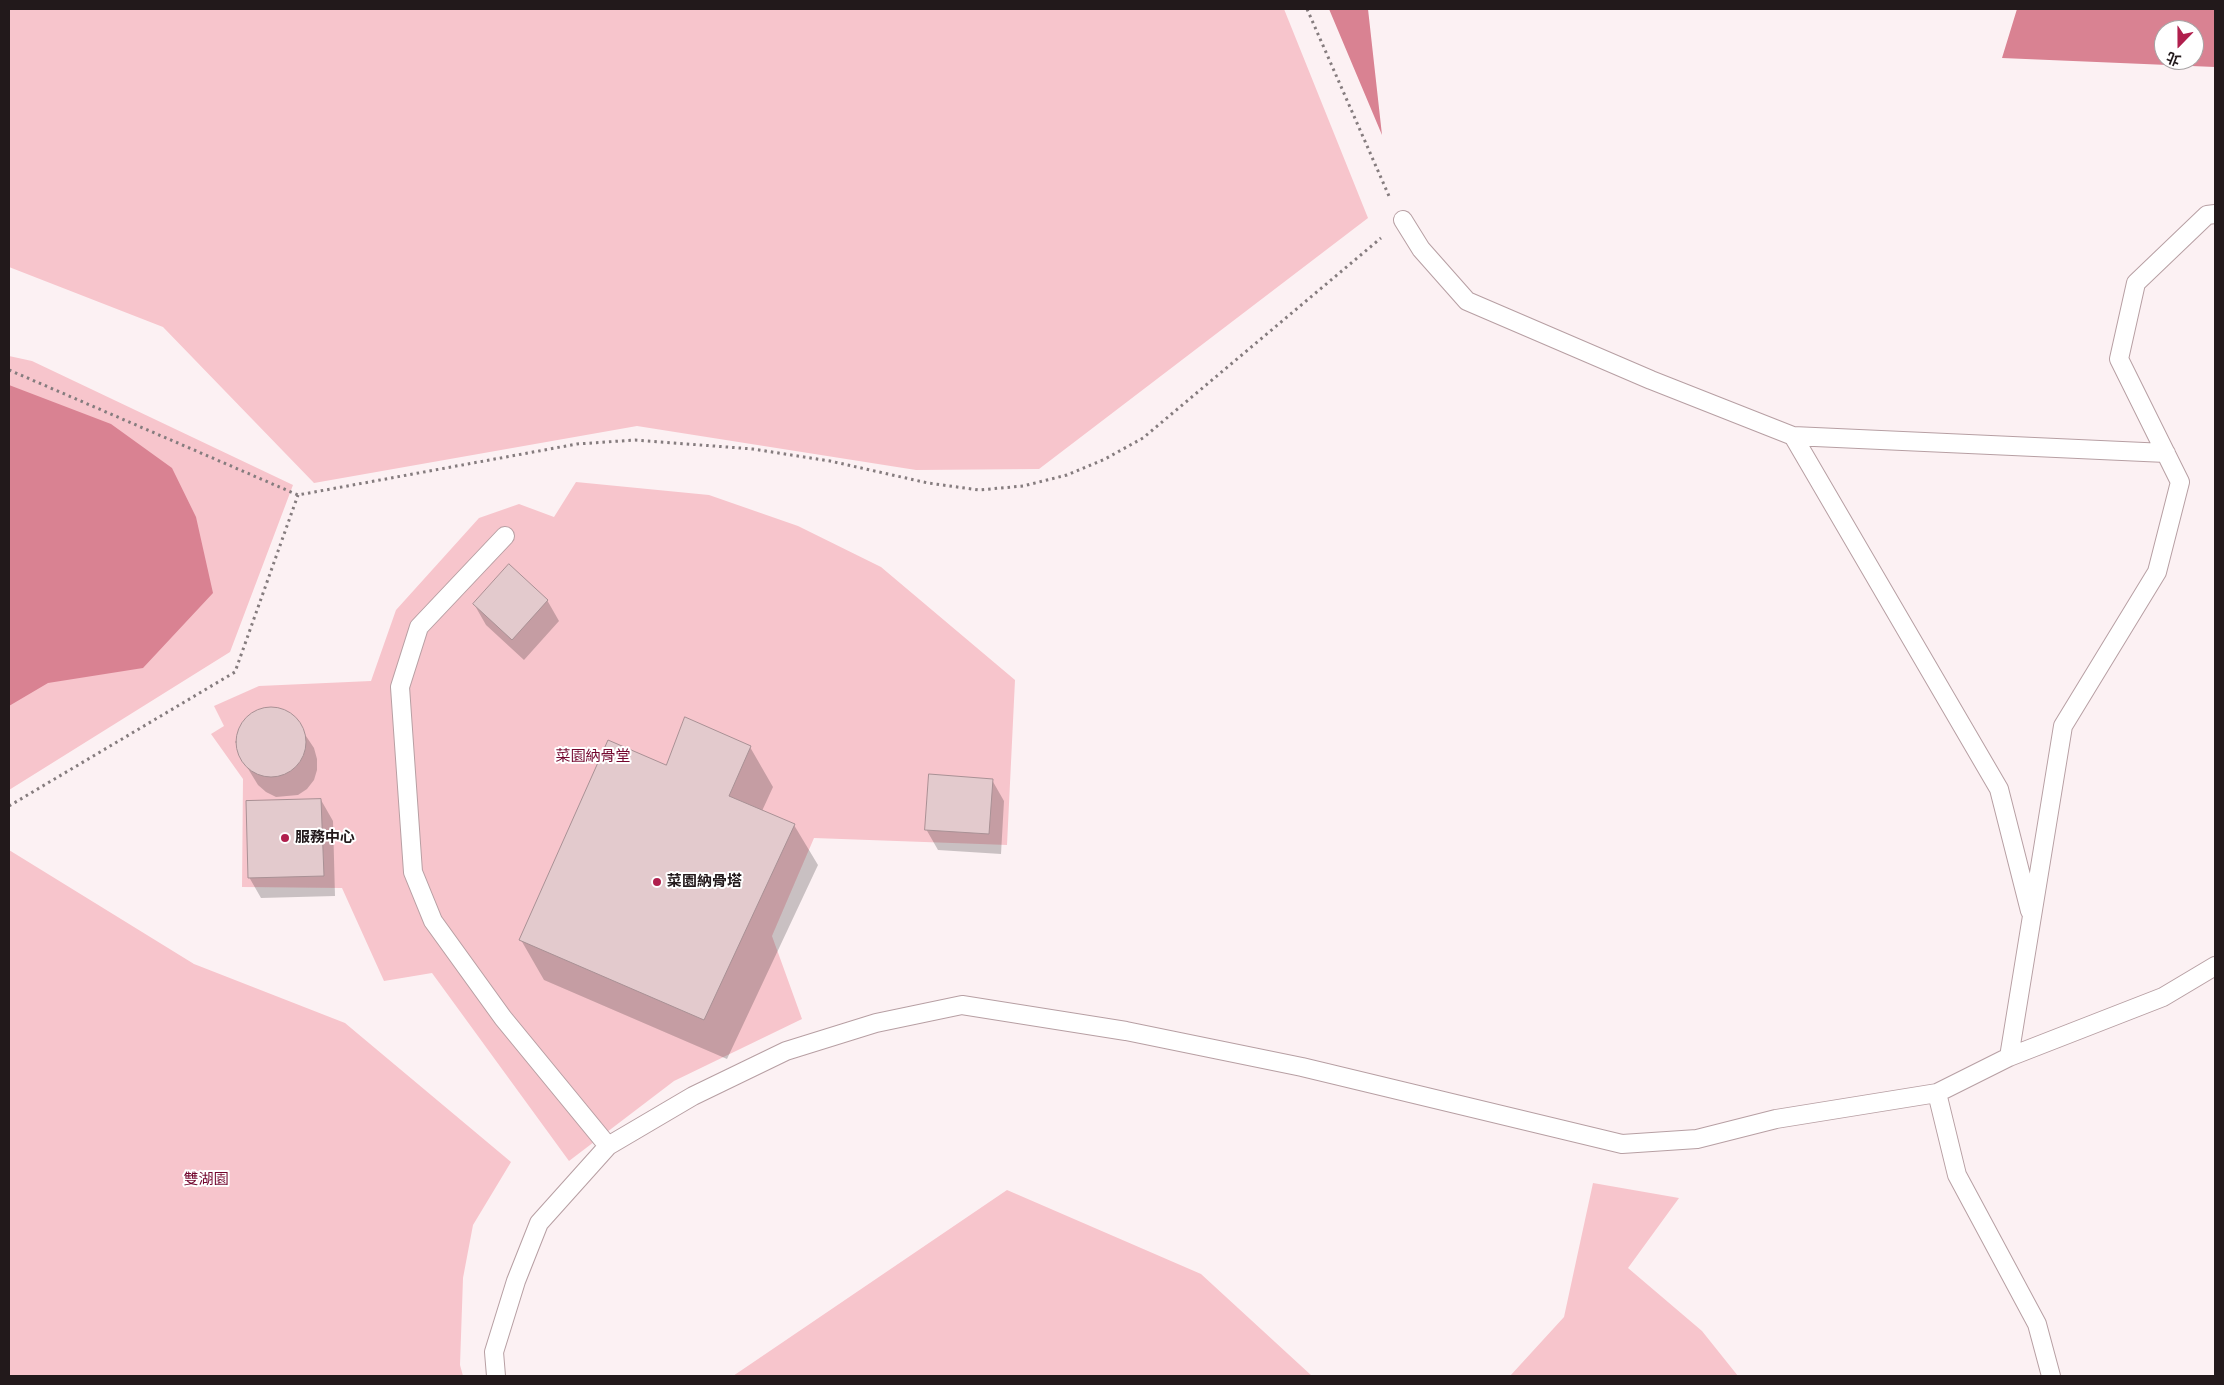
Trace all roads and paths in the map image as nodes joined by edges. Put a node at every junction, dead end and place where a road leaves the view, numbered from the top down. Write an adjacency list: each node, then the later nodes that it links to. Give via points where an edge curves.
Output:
1 (1307, 9): 3 (path, via 1391,201)
2 (2215, 214): 6 (lane, via 2207,215 2136,283 2119,359)
3 (1403, 220): 5 (lane, via 1421,249 1467,302); 7 (path, via 1143,438 1067,475 1023,486 979,490 928,484 830,461 754,450 635,440 557,447)
4 (9, 370): 7 (path)
5 (1792, 436): 6 (lane); 10 (lane, via 1999,788)
6 (2166, 453): 10 (lane, via 2180,482 2157,572 2063,726)
7 (298, 494): 9 (path, via 235,672)
8 (505, 536): 14 (lane, via 419,627 400,687 413,872 433,920 503,1018)
9 (9, 806)
10 (2031, 919): 12 (lane)
11 (2215, 966): 12 (lane, via 2163,997)
12 (2009, 1057): 13 (lane)
13 (1937, 1092): 14 (lane, via 1776,1119 1697,1139 1622,1144 1302,1067 1126,1031 962,1005 876,1023 786,1052 693,1096); 16 (lane, via 1957,1175 2037,1324)
14 (608, 1146): 15 (lane, via 539,1223 516,1281 494,1352)
15 (496, 1376)
16 (2051, 1376)

